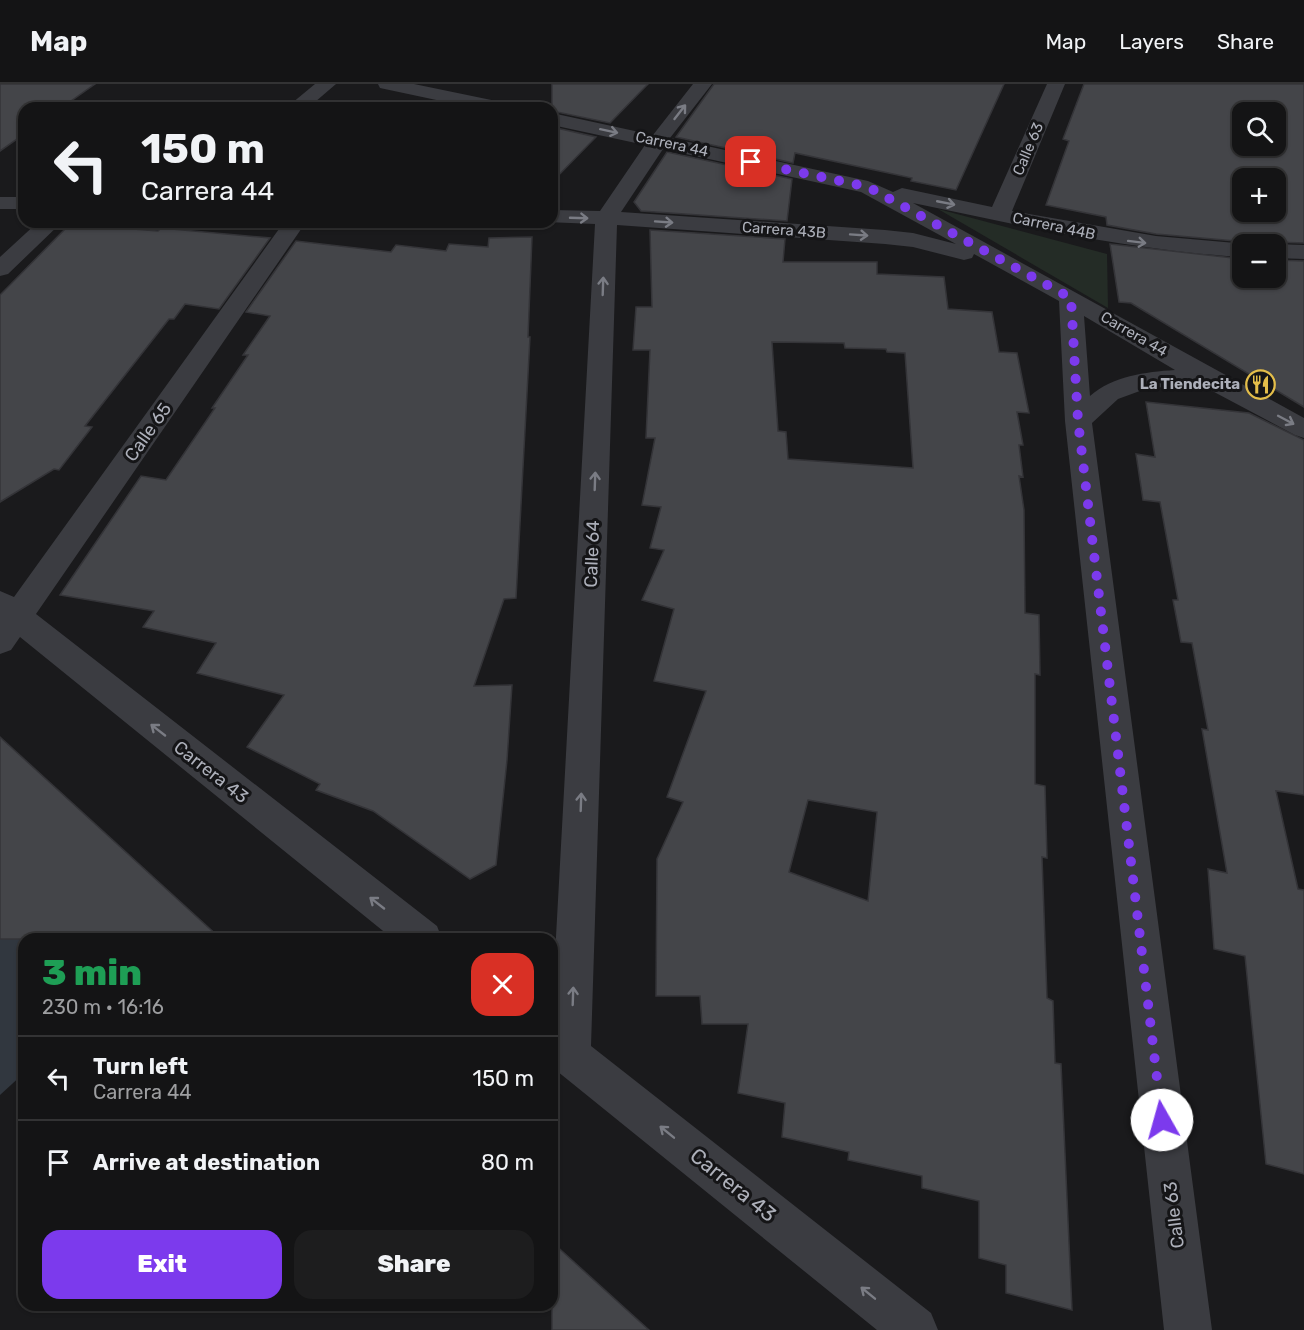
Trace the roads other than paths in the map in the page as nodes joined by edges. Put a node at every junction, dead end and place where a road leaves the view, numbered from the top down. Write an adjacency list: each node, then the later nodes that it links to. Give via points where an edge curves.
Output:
1 (327, 84): 5 (street)
2 (387, 84): 6 (street)
3 (703, 84): 8 (street, one-way to 3)
4 (1056, 84): 12 (street, Calle 63)
5 (304, 102)
6 (472, 102)
7 (558, 120): 8 (street, Carrera 44, one-way to 8)
8 (658, 141): 9 (street, Carrera 44); 14 (street)
9 (868, 187): 12 (street, Carrera 44B, one-way to 12); 20 (street, Carrera 44)
10 (0, 202): 11 (street)
11 (18, 203)
12 (1000, 214): 17 (street, Carrera 44B, one-way to 17, via 1121,240)
13 (558, 217): 14 (street, Carrera 43B, one-way to 14)
14 (606, 218): 20 (street, Carrera 43B, one-way to 20, via 913,240); 28 (street, Calle 64, one-way to 14)
15 (44, 228): 21 (street)
16 (292, 228): 26 (street, Calle 65)
17 (1232, 250)
18 (1286, 251): 19 (street)
19 (1304, 252)
20 (1012, 266): 22 (street, Carrera 44)
21 (0, 269)
22 (1071, 298): 23 (street, Carrera 44); 24 (street, Calle 63)
23 (1205, 376): 24 (street, via 1145,380 1109,393); 25 (street, Carrera 44, one-way to 25)
24 (1078, 421): 30 (street, Calle 63)
25 (1304, 429)
26 (6, 621): 27 (street, Carrera 43, one-way to 26)
27 (415, 933)
28 (561, 1048): 29 (street, Carrera 43, one-way to 28)
29 (914, 1330)
30 (1188, 1330)

